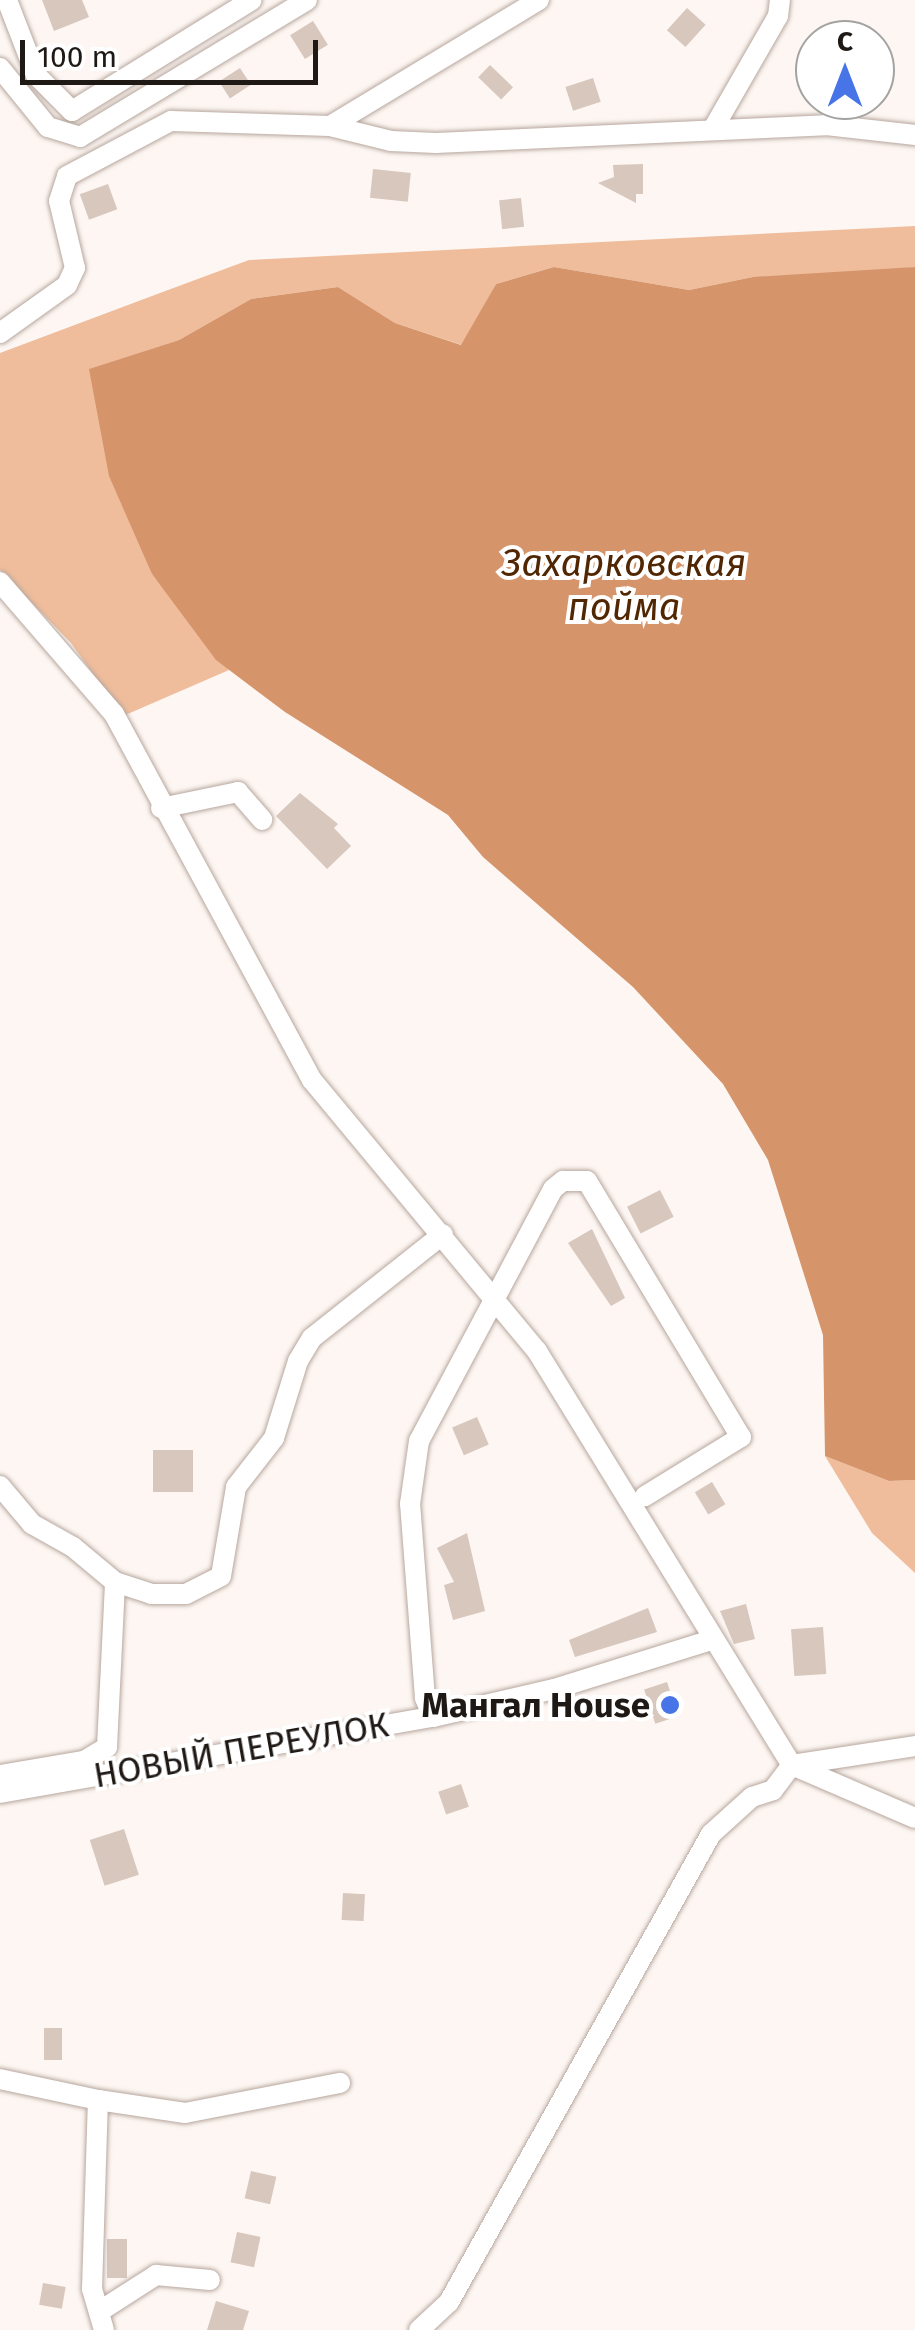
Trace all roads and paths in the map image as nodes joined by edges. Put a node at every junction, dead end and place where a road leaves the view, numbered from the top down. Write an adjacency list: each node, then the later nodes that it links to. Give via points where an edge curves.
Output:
1 (208, 0): 7 (street)
2 (252, 0): 7 (street)
3 (307, 0): 8 (street, via 95,134 69,137 48,127)
4 (539, 0): 9 (street)
5 (780, 0): 10 (street, via 778,16)
6 (7, 13): 7 (street, via 36,75 72,111)
7 (217, 22)
8 (0, 68)
9 (330, 126): 10 (street, via 391,141 436,143); 12 (street, via 171,121 79,167 61,187 59,201 75,251 67,285)
10 (712, 129): 11 (street, via 826,125)
11 (915, 135)
12 (0, 334)
13 (0, 582): 14 (street, via 114,714)
14 (161, 808): 15 (street, via 238,792); 16 (street, via 312,1080)
15 (262, 820)
16 (443, 1234): 17 (street); 20 (street, via 312,1338 274,1438 236,1487 221,1576 186,1594 151,1594)
17 (494, 1298): 19 (street, via 554,1188 587,1181 742,1437); 21 (street, via 537,1351); 22 (street, via 419,1441 410,1504 425,1698)
18 (0, 1486): 20 (street, via 32,1524)
19 (645, 1496)
20 (115, 1582): 25 (street, via 107,1747 84,1761)
21 (711, 1640): 22 (street, НОВЫЙ ПЕРЕУЛОК, via 554,1689); 24 (street)
22 (433, 1717): 26 (street, НОВЫЙ ПЕРЕУЛОК)
23 (915, 1746): 24 (street)
24 (792, 1765): 27 (street); 33 (street, via 773,1790 752,1797 711,1834 449,2302)
25 (0, 1776)
26 (0, 1792)
27 (915, 1818)
28 (0, 2079): 30 (street)
29 (340, 2083): 30 (street, via 185,2113)
30 (98, 2100): 32 (street, via 92,2289)
31 (210, 2280): 32 (street, via 156,2275)
32 (102, 2320)
33 (419, 2330)

